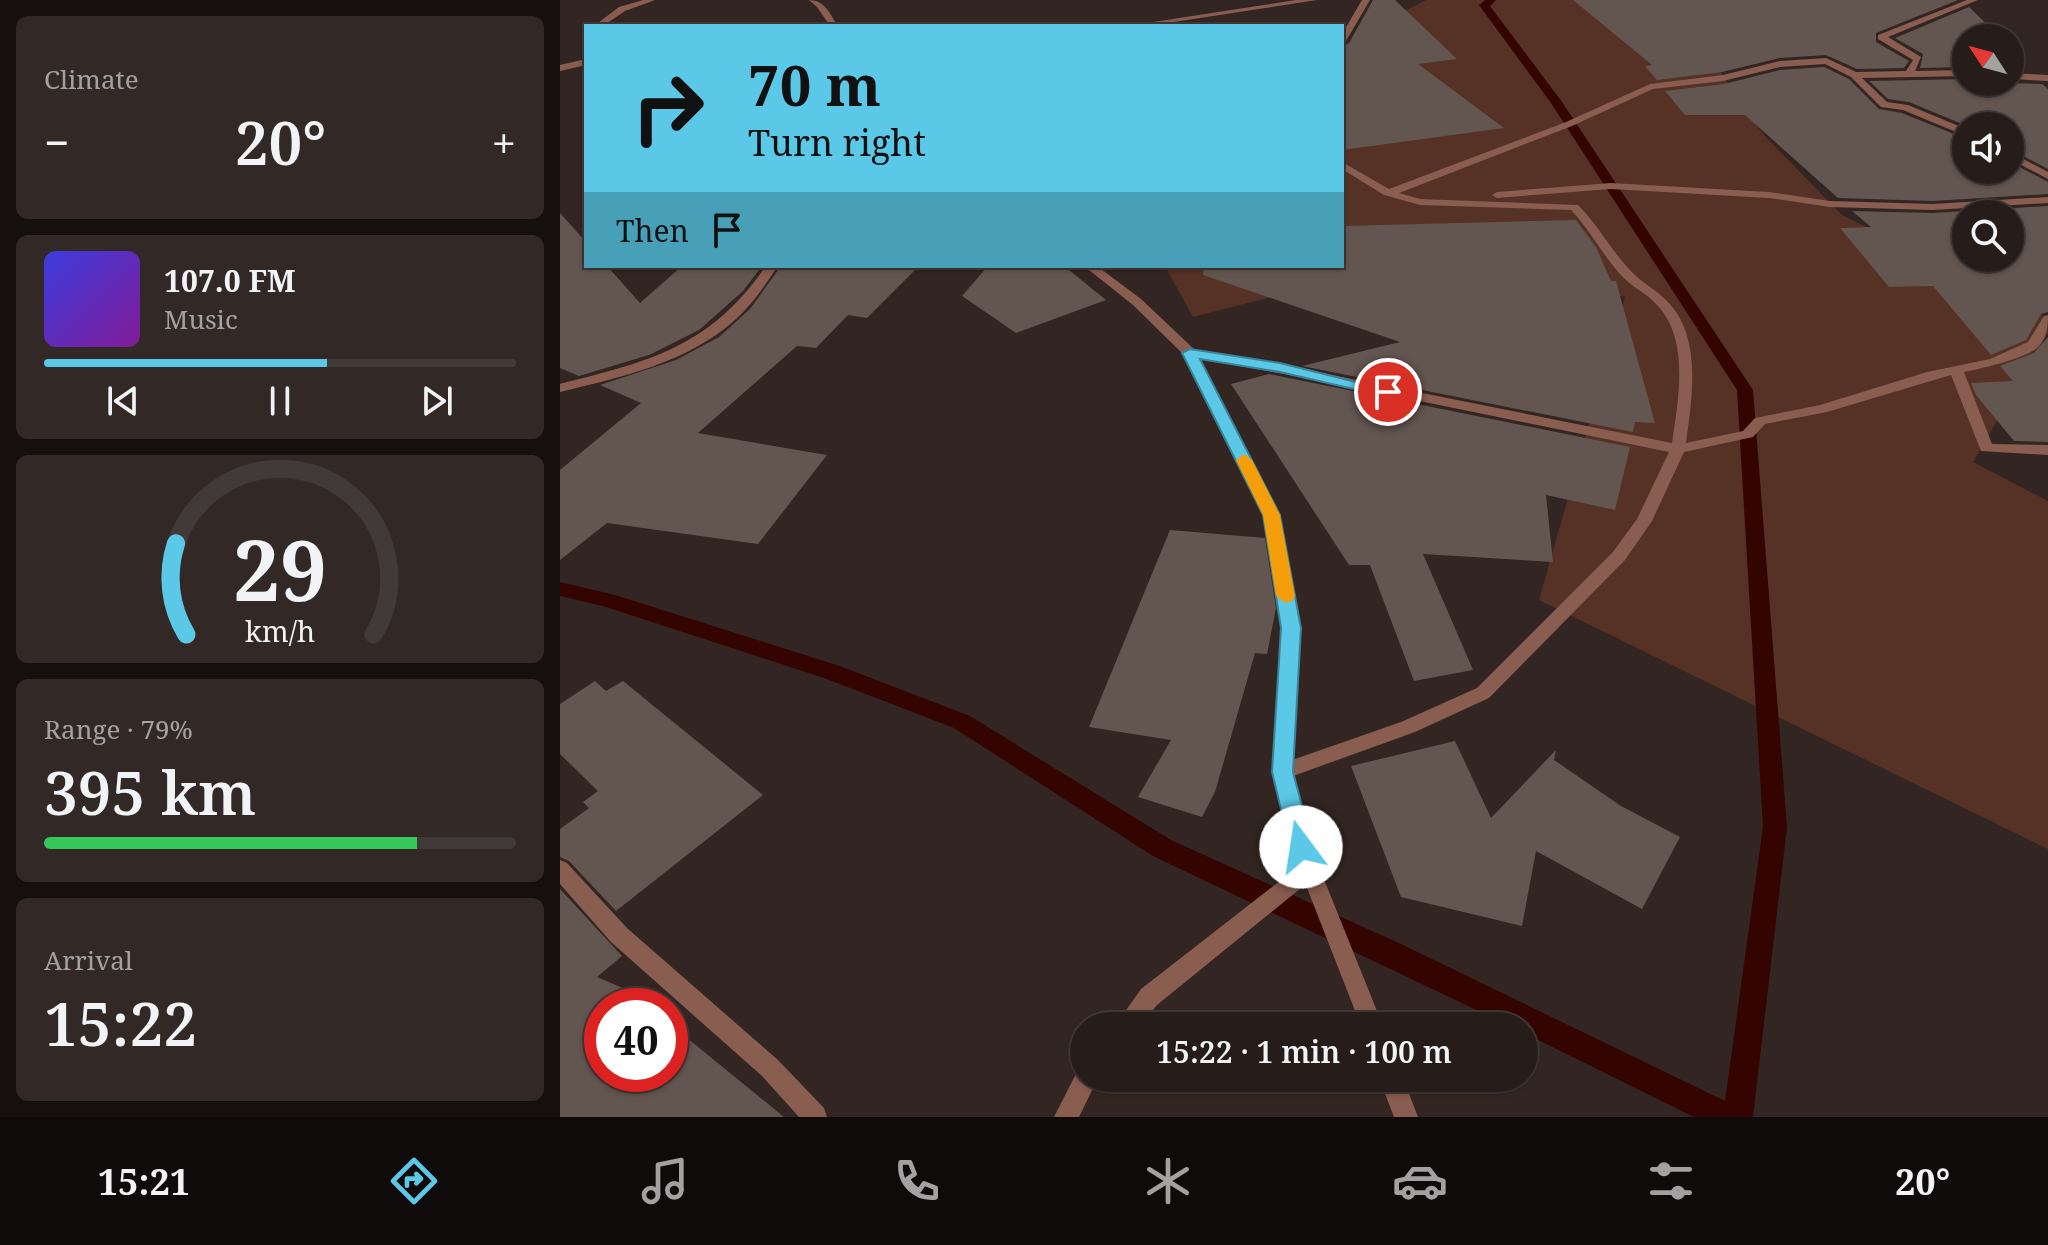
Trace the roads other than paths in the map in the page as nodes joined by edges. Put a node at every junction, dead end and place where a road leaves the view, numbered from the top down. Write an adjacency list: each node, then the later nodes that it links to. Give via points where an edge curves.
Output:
1 (651, 0): 6 (street, via 622,9)
2 (813, 0): 7 (street)
3 (1313, 0): 8 (street)
4 (1366, 0): 9 (street)
5 (1974, 0): 13 (street, via 1881,37 1918,59)
6 (601, 24)
7 (833, 24)
8 (1145, 24)
9 (1344, 38)
10 (584, 62): 11 (street)
11 (560, 68)
12 (1952, 73): 13 (street)
13 (1909, 74): 14 (street)
14 (1854, 75): 17 (street, via 1884,105 1905,107); 21 (street, via 1826,61 1650,87)
15 (2024, 77): 16 (street)
16 (2048, 78)
17 (1952, 127)
18 (2024, 163): 20 (street)
19 (1344, 166): 21 (street)
20 (2048, 176)
21 (1388, 193): 23 (street)
22 (2048, 200): 23 (street, via 1933,207 1830,204 1611,186)
23 (1420, 202): 32 (street, via 1574,207 1591,223 1630,279 1665,305 1680,339 1687,387)
24 (770, 268): 31 (street, via 740,308 705,340 657,361)
25 (1093, 268): 29 (street)
26 (2048, 319): 27 (street)
27 (2033, 345): 28 (street); 30 (street, via 1994,362)
28 (2048, 348)
29 (1190, 353): 32 (street); 34 (street, via 1272,515 1291,628)
30 (1956, 370): 32 (street, via 1760,421 1748,434); 33 (street, via 1986,448)
31 (560, 388)
32 (1678, 449): 34 (street, via 1644,521 1619,556 1483,693 1408,727)
33 (2048, 450)
34 (1282, 772): 36 (street)
35 (560, 869): 41 (street, via 619,935 770,1068)
36 (1310, 869): 37 (street); 38 (street)
37 (1137, 1012)
38 (1366, 1012)
39 (1079, 1092): 42 (street)
40 (1396, 1092): 43 (street)
41 (815, 1117)
42 (1066, 1117)
43 (1406, 1117)

